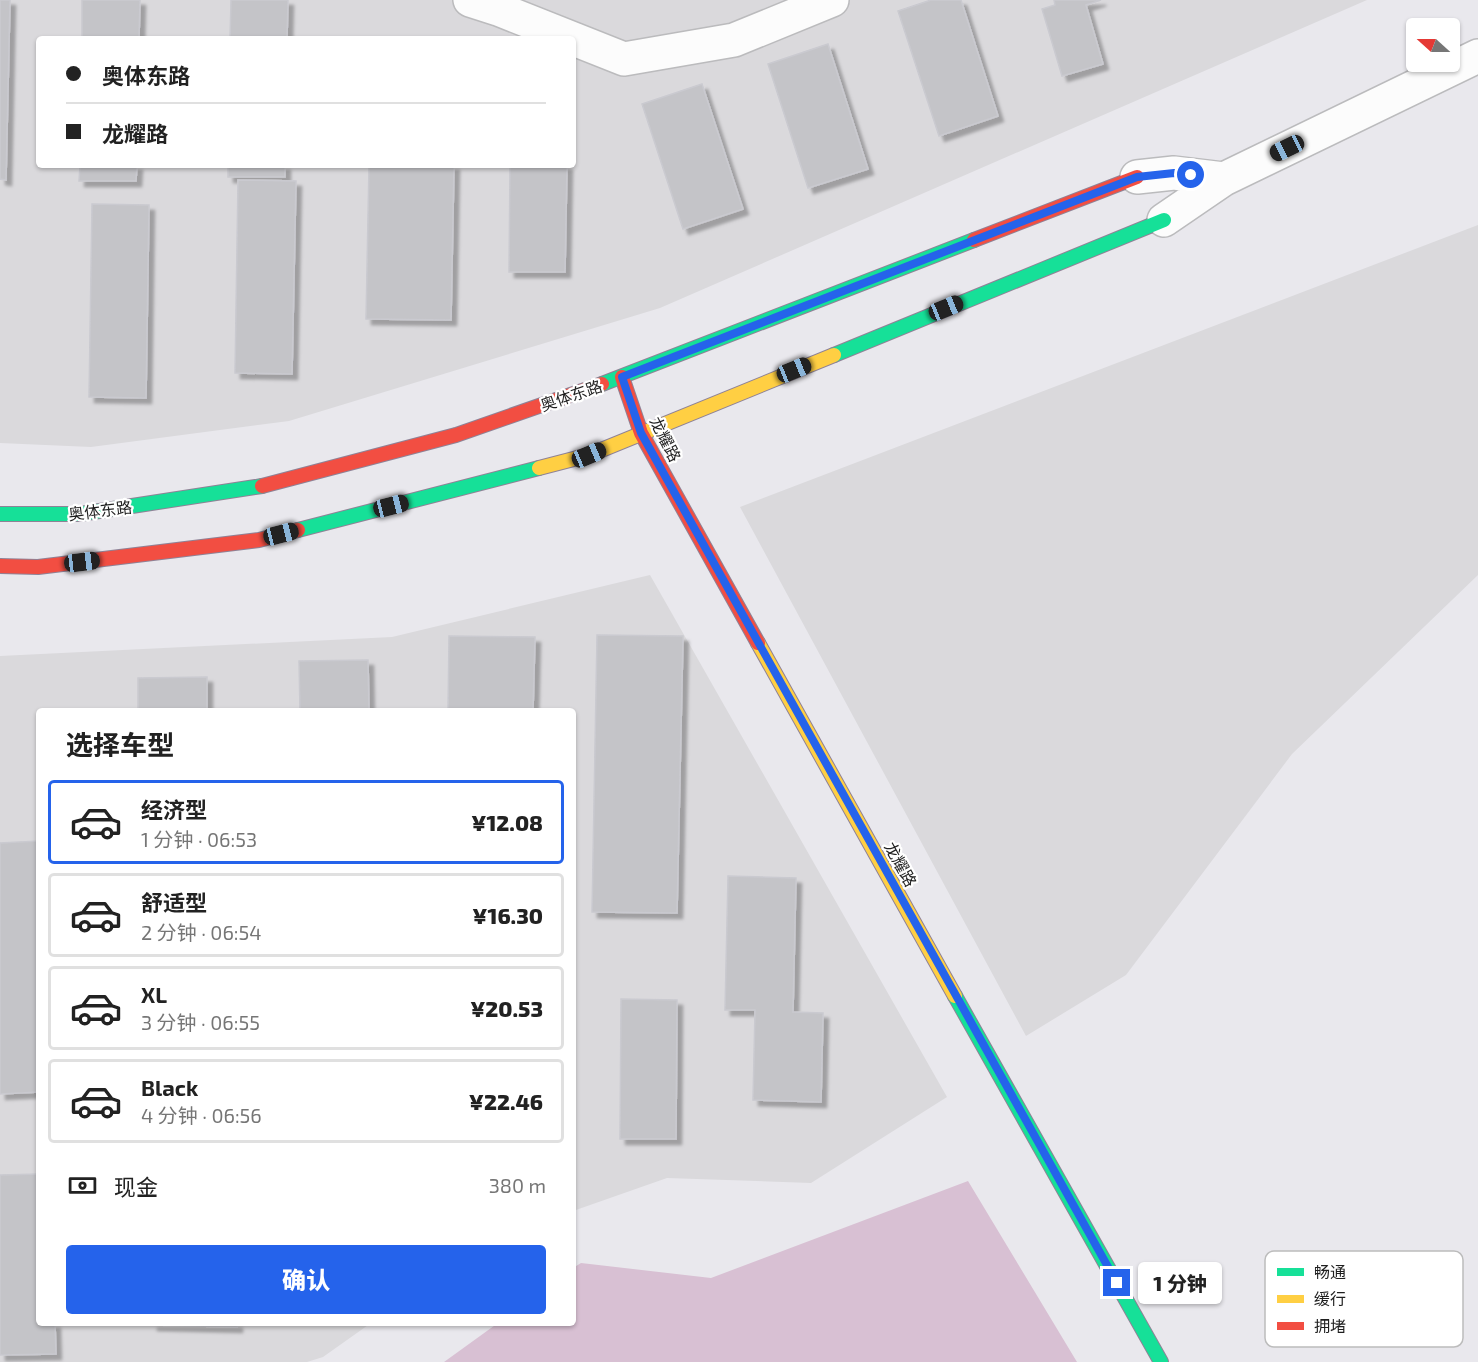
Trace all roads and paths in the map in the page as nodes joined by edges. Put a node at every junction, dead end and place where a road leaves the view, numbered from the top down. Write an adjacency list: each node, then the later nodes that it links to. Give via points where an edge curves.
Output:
1 (470, 0): 3 (street)
2 (832, 0): 4 (street, via 734,40 624,59)
3 (566, 36)
4 (576, 40)
5 (1478, 56): 7 (street)
6 (1137, 177): 7 (street, 奥体东路, via 1174,173); 9 (main road, 奥体东路)
7 (1224, 179): 8 (street)
8 (1164, 219): 10 (main road)
9 (622, 377): 10 (main road, 龙耀路); 11 (main road, 奥体东路, via 456,435 268,485 80,514)
10 (641, 433): 12 (main road, via 589,455 259,540 38,567); 13 (main road, 龙耀路)
11 (0, 514)
12 (0, 566)
13 (1161, 1362)

